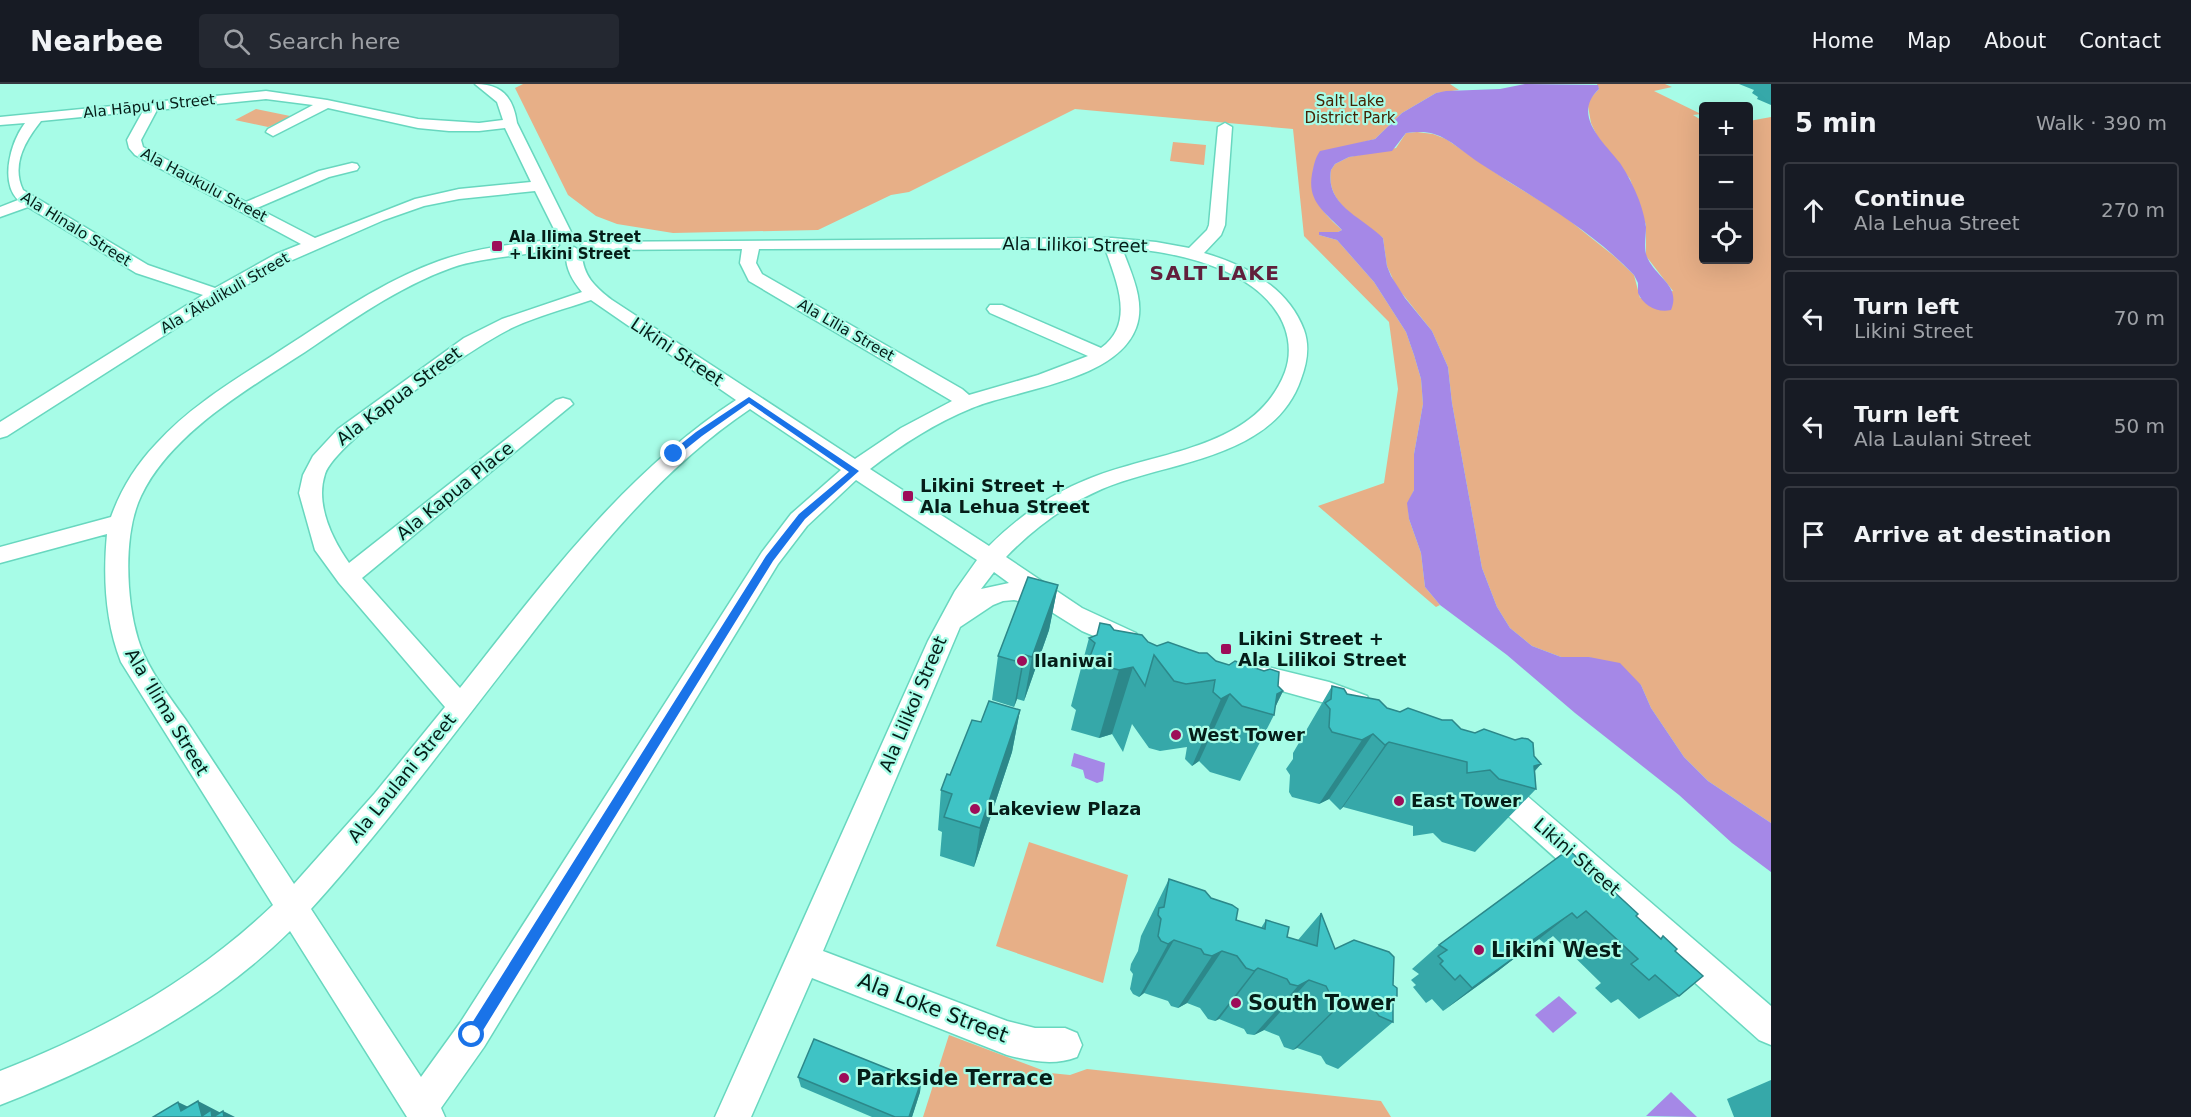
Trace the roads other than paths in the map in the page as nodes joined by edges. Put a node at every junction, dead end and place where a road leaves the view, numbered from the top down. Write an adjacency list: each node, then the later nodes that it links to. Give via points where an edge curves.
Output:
1 (481, 84): 6 (street, via 506,103)
2 (325, 104): 3 (street, Ala Hāpuʻu Street, via 266,96); 6 (street, Ala Hāpuʻu Street, via 447,128 475,129); 8 (street)
3 (152, 106): 4 (street, Ala Hāpuʻu Street); 12 (street, Ala Haukulu Street, via 134,140 136,148)
4 (36, 118): 5 (street, Ala Hāpuʻu Street); 11 (street, Ala Hinalo Street, via 12,151 6,168 10,185)
5 (0, 121)
6 (510, 123): 10 (street)
7 (1226, 127): 19 (street, via 1217,225)
8 (273, 132)
9 (352, 166): 12 (street)
10 (539, 186): 14 (street); 16 (street, Ala ʻĀkulikuli Street, via 467,192 420,202)
11 (29, 201): 13 (street); 20 (street, Ala Hinalo Street, via 141,269)
12 (246, 207): 16 (street, Ala Haukulu Street)
13 (0, 212)
14 (557, 240): 18 (street, Ala Lilikoi Street, via 561,252); 29 (street, Ala ʻIlima Street, via 471,256 417,275 280,359 211,405 180,432 140,482)
15 (1112, 243): 17 (street, Ala Lilikoi Street); 19 (street, Ala Lilikoi Street); 23 (street, via 1132,312 1122,337)
16 (314, 244): 20 (street, Ala ʻĀkulikuli Street)
17 (751, 245): 18 (street, Ala Lilikoi Street); 25 (street, Ala Līlia Street, via 748,263 754,277)
18 (581, 248): 21 (street, Likini Street, via 576,269)
19 (1193, 254): 31 (street, Ala Lilikoi Street, via 1255,282 1285,311 1299,343 1290,387 1271,413 1233,438 1192,455 1108,479 1053,505 1022,528)
20 (217, 294): 27 (street, Ala ʻĀkulikuli Street)
21 (593, 294): 24 (street, Likini Street); 32 (street, Ala Kapua Street, via 508,323 471,342 332,447 320,461 310,494 323,544)
22 (996, 309): 23 (street)
23 (1102, 355): 25 (street, via 1067,373)
24 (749, 400): 28 (street, Likini Street); 37 (street, Ala Laulani Street, via 687,443 620,507)
25 (965, 402): 28 (street, via 910,432)
26 (564, 404): 32 (street, Ala Kapua Place)
27 (0, 431)
28 (855, 471): 31 (street, Likini Street); 45 (street, via 802,516 770,558)
29 (121, 522): 30 (street); 40 (street, Ala ʻIlima Street, via 117,597 125,642)
30 (0, 555)
31 (992, 559): 33 (street, Likini Street); 34 (street, Ala Lilikoi Street, via 969,586)
32 (347, 577): 37 (street, Ala Kapua Street)
33 (1063, 609): 34 (street, via 1022,592 999,591); 35 (street, Likini Street, via 1114,636)
34 (948, 625): 41 (street, Ala Lilikoi Street)
35 (1155, 648)
36 (1220, 664): 38 (street, via 1329,693)
37 (460, 706): 40 (street, Ala Laulani Street, via 374,815)
38 (1379, 713)
39 (1474, 769): 42 (street, Likini Street)
40 (291, 908): 44 (street, Ala Laulani Street, via 256,941 141,1021 91,1050); 45 (street, Ala ʻIlima Street)
41 (804, 959): 43 (street, Ala Loke Street, via 1007,1038 1035,1045); 46 (street, Ala Lilikoi Street)
42 (1771, 1028)
43 (1065, 1045)
44 (0, 1088)
45 (424, 1112)
46 (733, 1117)

